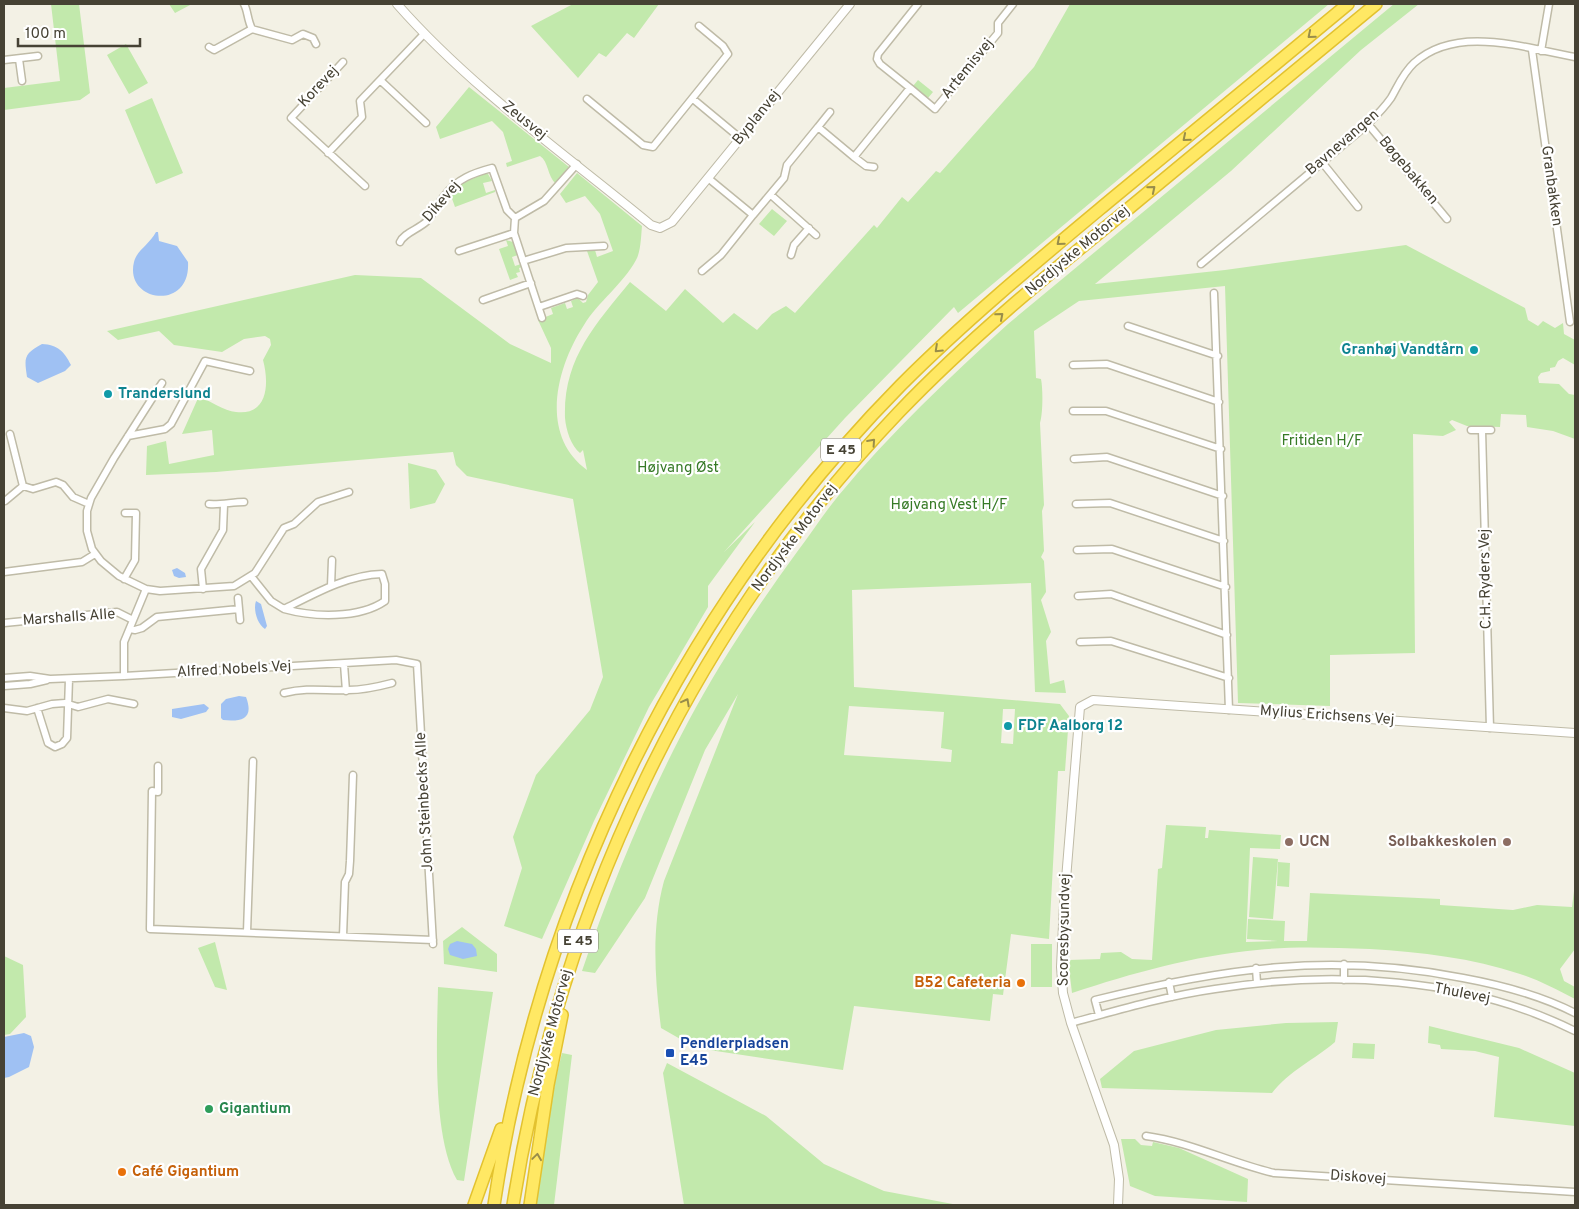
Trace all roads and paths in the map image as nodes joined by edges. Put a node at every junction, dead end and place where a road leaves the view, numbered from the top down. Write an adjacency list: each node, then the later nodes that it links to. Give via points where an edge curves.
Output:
1 (244, 4): 10 (street)
2 (397, 4): 11 (street, Zeusvej)
3 (850, 4): 30 (street, Byplanvej)
4 (918, 4): 23 (street, Artemisvej, via 877,59)
5 (1013, 4): 23 (street, Artemisvej, via 998,23 998,33 933,113)
6 (1348, 4): 141 (highway, Nordjyske Motorvej / E 45, one-way to 141, via 965,324 877,410 807,491 721,610 677,681 636,757 578,888 548,972)
7 (1376, 4): 125 (highway, Nordjyske Motorvej / E 45, one-way to 7, via 716,650 763,579 834,486 902,409 1002,314)
8 (1549, 4): 15 (street)
9 (698, 26): 25 (street, via 724,46 728,54)
10 (252, 29): 12 (street, via 292,40 303,34 313,38); 13 (street, via 214,50)
11 (424, 34): 21 (street); 34 (street, Zeusvej, via 487,91)
12 (316, 44)
13 (209, 47)
14 (1532, 50): 15 (street, Bavnevangen); 28 (street, Bavnevangen, via 1481,40 1437,47 1414,63 1384,107); 60 (street, Granbakken)
15 (1541, 51): 17 (street, Bavnevangen)
16 (38, 56): 18 (street)
17 (1575, 57)
18 (19, 59): 19 (street); 22 (street)
19 (4, 60)
20 (342, 62): 31 (street, Korevej, via 291,118)
21 (380, 80): 27 (street); 31 (street, via 360,101 362,116)
22 (22, 81)
23 (910, 88): 32 (street)
24 (587, 99): 25 (street, via 648,148 657,143)
25 (693, 100): 30 (street)
26 (830, 112): 29 (street)
27 (426, 123)
28 (1368, 124): 33 (street, Bavnevangen); 42 (street, Bøgebakken)
29 (818, 127): 32 (street); 38 (street, via 786,165 784,178)
30 (740, 138): 36 (street, Byplanvej)
31 (328, 153): 37 (street, Korevej)
32 (854, 157): 35 (street, via 866,166)
33 (1322, 161): 39 (street); 52 (street, Bavnevangen)
34 (577, 164): 41 (street, via 544,200); 43 (street, Zeusvej, via 651,225)
35 (874, 167)
36 (708, 178): 40 (street); 43 (street, Byplanvej, via 669,225)
37 (365, 186)
38 (771, 195): 40 (street); 44 (street)
39 (1358, 207)
40 (753, 215): 53 (street, via 721,255)
41 (515, 218): 45 (street); 47 (street, Dikevej, via 507,210 492,168 471,174 454,184 427,220)
42 (1447, 219)
43 (660, 228)
44 (809, 228): 46 (street); 50 (street, via 794,245)
45 (514, 233): 49 (street); 51 (street)
46 (816, 235)
47 (400, 242)
48 (604, 246): 51 (street, via 566,248)
49 (459, 251)
50 (791, 255)
51 (523, 261): 54 (street)
52 (1200, 264)
53 (702, 271)
54 (531, 283): 57 (street); 58 (street)
55 (1214, 293): 62 (street)
56 (583, 296): 58 (street, via 577,294)
57 (483, 300)
58 (539, 307): 59 (street)
59 (542, 318)
60 (1570, 322)
61 (1128, 326): 62 (street)
62 (1218, 356): 66 (street)
63 (1073, 365): 66 (street, via 1106,364)
64 (250, 371): 72 (street, via 205,362 171,424)
65 (162, 383): 72 (street)
66 (1220, 402): 73 (street)
67 (1073, 411): 73 (street, via 1106,410)
68 (1471, 430): 69 (street)
69 (1482, 430): 70 (street); 123 (street, C.H. Ryders Vej)
70 (1491, 430)
71 (10, 434): 75 (street)
72 (128, 436): 80 (street)
73 (1221, 449): 77 (street)
74 (1074, 459): 77 (street, via 1107,457)
75 (23, 486): 78 (street); 80 (street, via 33,489 56,482)
76 (349, 492): 90 (street, via 318,502 294,524 284,528 261,565)
77 (1223, 496): 85 (street)
78 (5, 501)
79 (244, 502): 83 (street)
80 (89, 504): 87 (street, via 87,531)
81 (209, 504): 83 (street)
82 (1076, 504): 85 (street, via 1110,503)
83 (224, 505): 95 (street, via 222,530 201,569)
84 (125, 513): 91 (street, via 136,513 135,560)
85 (1224, 541): 93 (street)
86 (1077, 550): 93 (street, via 1112,548)
87 (95, 554): 89 (street, via 83,565); 91 (street)
88 (332, 560): 92 (street)
89 (4, 572)
90 (250, 576): 95 (street, via 234,586); 99 (street, via 270,602)
91 (124, 579): 94 (street)
92 (331, 586): 99 (street); 99 (street, via 382,574 385,601 341,616 302,614)
93 (1226, 587): 104 (street)
94 (146, 589): 95 (street); 100 (street, Marshalls Alle)
95 (203, 589)
96 (1078, 596): 104 (street, via 1111,594)
97 (238, 598): 98 (street)
98 (239, 609): 101 (street); 103 (street, Marshalls Alle, via 157,618 142,628)
99 (284, 609)
100 (133, 620): 102 (street, Marshalls Alle, via 117,612); 103 (street, Marshalls Alle)
101 (240, 620)
102 (4, 622)
103 (130, 628): 108 (street, Marshalls Alle, via 123,653)
104 (1227, 635): 110 (street)
105 (1080, 642): 110 (street, via 1111,641)
106 (344, 664): 107 (street, Alfred Nobels Vej, via 396,660); 108 (street, Alfred Nobels Vej); 115 (street)
107 (417, 664): 130 (street, John Steinbecks Alle, via 433,942)
108 (124, 676): 112 (street, Alfred Nobels Vej)
109 (4, 678): 111 (street, Alfred Nobels Vej, via 30,676)
110 (1229, 678): 122 (street)
111 (50, 679): 112 (street, Alfred Nobels Vej); 114 (street, Alfred Nobels Vej)
112 (69, 679): 118 (street)
113 (392, 683): 115 (street)
114 (4, 686)
115 (346, 690): 116 (street, via 307,688)
116 (284, 693)
117 (134, 704): 118 (street, via 108,699 78,707)
118 (69, 705): 121 (street, via 52,704); 121 (street, via 67,738 55,747 46,739)
119 (1080, 707): 122 (street, Mylius Erichsens Vej, via 1093,700); 139 (street, Scoresbysundvej, via 1061,967 1063,993)
120 (4, 708): 121 (street)
121 (37, 708)
122 (1229, 710): 123 (street, Mylius Erichsens Vej)
123 (1490, 728): 124 (street, Mylius Erichsens Vej)
124 (1575, 734)
125 (662, 744): 146 (highway, Nordjyske Motorvej / E 45, via 622,829 569,966 543,1055 522,1147); 147 (highway, one-way to 125, via 559,1026 589,929)
126 (253, 761): 129 (street)
127 (158, 766): 129 (street, John Steinbecks Alle, via 158,792 152,791 150,929)
128 (353, 776): 130 (street)
129 (247, 932): 130 (street, John Steinbecks Alle)
130 (343, 936)
131 (1344, 964): 132 (street, Thulevej); 133 (street); 137 (street, Thulevej, via 1425,971 1478,981 1528,994)
132 (1256, 968): 134 (street, Thulevej); 135 (street)
133 (1344, 980): 135 (street, Thulevej); 140 (street, Thulevej, via 1423,987 1474,996 1523,1009)
134 (1168, 982): 136 (street); 138 (street, Thulevej, via 1095,1000)
135 (1257, 983): 136 (street, Thulevej)
136 (1172, 997): 138 (street, Thulevej)
137 (1575, 1013)
138 (1099, 1015): 139 (street, Thulevej)
139 (1071, 1023): 148 (street, Scoresbysundvej, via 1113,1139)
140 (1575, 1030)
141 (528, 1044): 144 (highway); 145 (highway, Nordjyske Motorvej / E 45, via 507,1131)
142 (1146, 1136): 143 (street, Diskovej, via 1191,1146 1243,1166 1274,1173)
143 (1575, 1192)
144 (474, 1205)
145 (494, 1205)
146 (513, 1205)
147 (530, 1205)
148 (1118, 1205)

